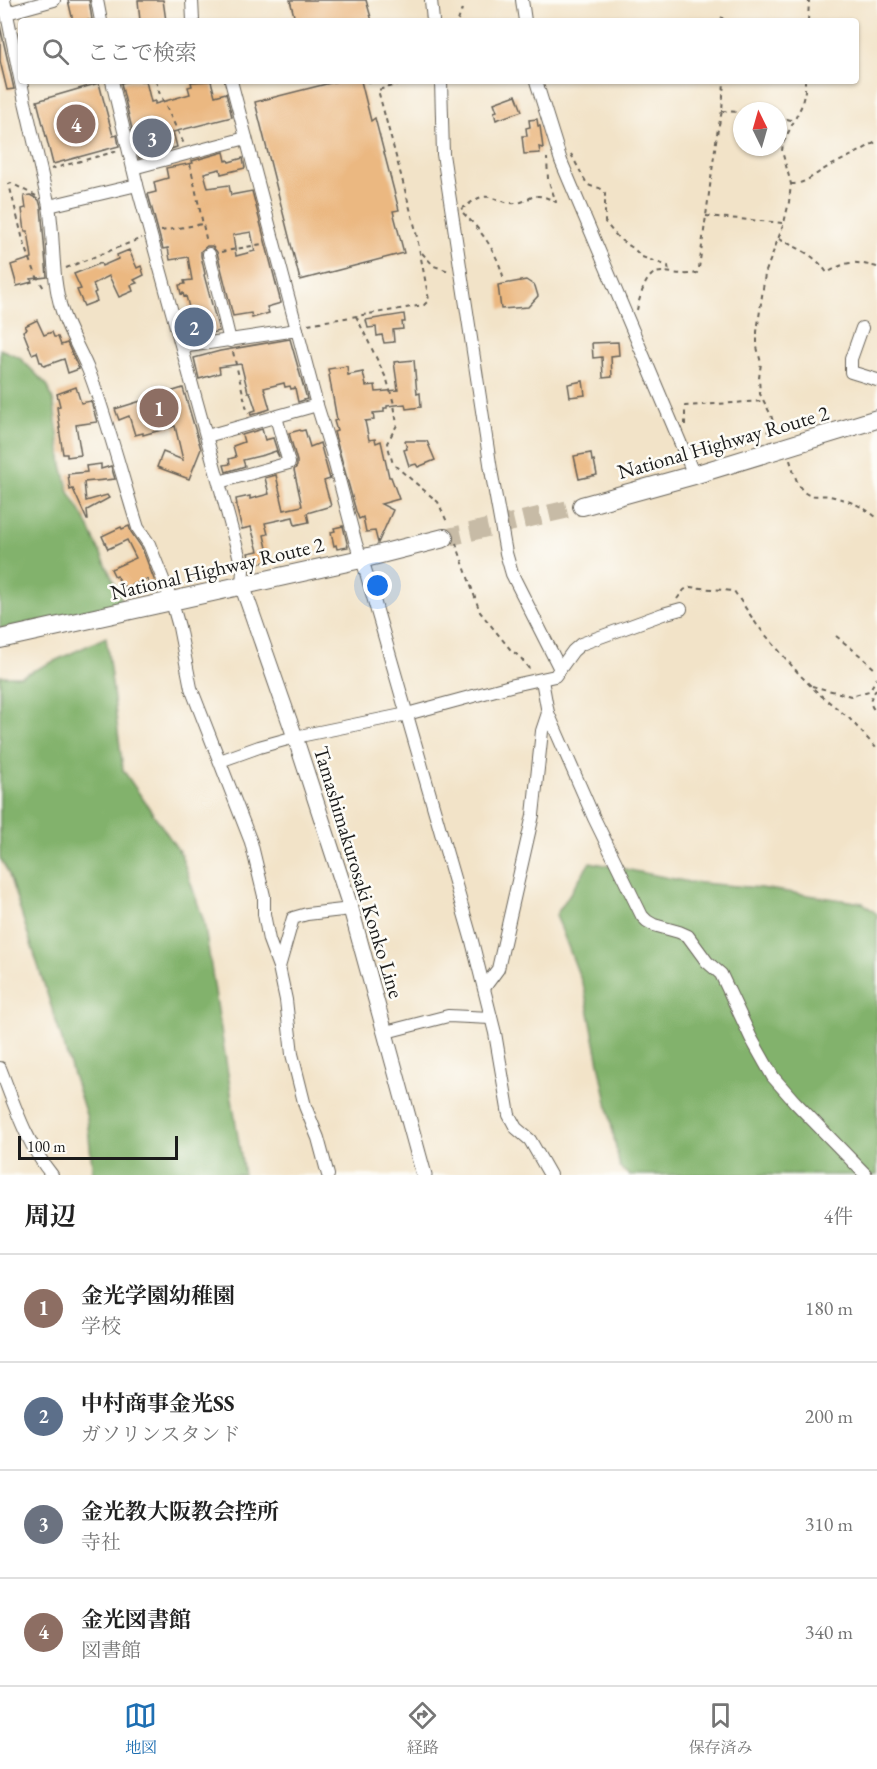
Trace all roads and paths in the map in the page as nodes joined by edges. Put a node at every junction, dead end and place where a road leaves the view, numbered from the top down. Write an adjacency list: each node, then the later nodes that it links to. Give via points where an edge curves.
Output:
1 (4, 0): 9 (street)
2 (54, 0): 9 (street)
3 (99, 0): 10 (street)
4 (192, 0): 11 (street)
5 (430, 0): 12 (street)
6 (522, 0): 14 (street)
7 (809, 0): 15 (path)
8 (462, 9): 13 (path)
9 (8, 13): 16 (street)
10 (101, 18)
11 (193, 18)
12 (433, 18)
13 (459, 18)
14 (525, 18)
15 (808, 18)
16 (18, 60)
17 (23, 84): 37 (street)
18 (113, 84): 32 (street)
19 (157, 84): 34 (path)
20 (232, 84): 30 (street)
21 (399, 84): 47 (path, via 378,90)
22 (441, 84): 83 (street, via 443,154 506,553 512,574)
23 (537, 84): 71 (street, via 561,161)
24 (724, 84): 26 (path)
25 (805, 84): 29 (path)
26 (723, 111): 27 (path); 41 (path)
27 (733, 112)
28 (787, 119): 29 (path)
29 (795, 121): 38 (path, via 782,151)
30 (246, 138): 34 (street); 46 (street)
31 (877, 141): 38 (path, via 798,184)
32 (128, 148): 36 (street); 37 (path)
33 (571, 153): 50 (path, via 587,184 603,190 605,222 609,227 642,257 668,266)
34 (187, 154): 36 (street); 43 (path)
35 (547, 156): 53 (path, via 548,179 556,202 544,195 509,203 486,196 459,209 486,240)
36 (133, 168): 39 (street)
37 (40, 172): 40 (street)
38 (791, 184): 42 (path)
39 (137, 185): 40 (street); 44 (street)
40 (48, 204): 51 (street); 54 (path, via 9,184 36,275)
41 (706, 216): 42 (path); 50 (path, via 697,273)
42 (784, 223): 45 (path)
43 (202, 224): 44 (path); 48 (path)
44 (150, 234): 51 (path); 60 (street)
45 (778, 238): 49 (path, via 807,253 827,273 852,261); 62 (path, via 765,274 757,332 759,386)
46 (273, 241): 48 (path); 57 (street)
47 (420, 251): 52 (path); 56 (path, via 429,300 424,305)
48 (209, 254): 59 (street)
49 (877, 267)
50 (669, 272): 55 (path, via 652,275 647,281)
51 (54, 274): 54 (street)
52 (451, 277)
53 (504, 280)
54 (61, 311): 78 (street, via 89,371 138,528 149,544)
55 (637, 312)
56 (356, 316): 57 (path); 75 (path, via 387,380 394,404 397,425 387,443 393,464 438,502)
57 (296, 328): 59 (street); 63 (street)
58 (862, 328): 61 (street, via 851,359 851,372)
59 (230, 341): 60 (street); 66 (path)
60 (182, 347): 69 (street)
61 (877, 380)
62 (764, 401): 67 (path); 68 (path, via 685,406)
63 (316, 405): 64 (street); 76 (street)
64 (276, 417): 66 (street); 72 (street, via 289,463)
65 (877, 419): 71 (highway, National Highway Route 2)
66 (250, 423): 69 (street)
67 (775, 429)
68 (686, 433)
69 (207, 436): 72 (street)
70 (790, 460): 74 (path, via 804,493 859,506)
71 (694, 475): 73 (highway, National Highway Route 2)
72 (219, 482): 77 (street, via 243,570)
73 (582, 506)
74 (877, 518)
75 (450, 537): 76 (highway, National Highway Route 2); 86 (path, via 480,612)
76 (361, 559): 77 (highway, National Highway Route 2); 93 (street)
77 (242, 585): 78 (highway, National Highway Route 2); 94 (main road, Tamashimakurosaki Konko Line)
78 (172, 602): 82 (highway, National Highway Route 2); 96 (street, via 191,688)
79 (681, 609): 80 (street)
80 (663, 614): 83 (street, via 580,644); 87 (path, via 689,587 734,591 747,612)
81 (836, 636): 84 (path)
82 (0, 639)
83 (560, 669): 86 (street, via 555,676)
84 (877, 671)
85 (877, 678): 89 (path)
86 (539, 680): 91 (street); 93 (street)
87 (810, 685): 89 (path, via 851,696); 95 (path, via 849,718)
88 (877, 689): 90 (path)
89 (869, 691): 90 (path)
90 (874, 693): 92 (path, via 869,703)
91 (548, 713): 99 (street, via 542,731 533,815 498,969); 107 (street, via 642,916 654,925 688,936 721,974 773,1077)
92 (877, 713)
93 (407, 714): 94 (street); 99 (street)
94 (295, 737): 96 (street); 97 (main road, Tamashimakurosaki Konko Line)
95 (877, 749)
96 (220, 761): 98 (street, via 251,842 264,896 269,940)
97 (351, 909): 98 (street, via 293,918); 101 (main road, Tamashimakurosaki Konko Line)
98 (279, 967): 104 (street, via 292,1054)
99 (484, 988): 100 (street)
100 (491, 1018): 101 (street, via 448,1016); 106 (street, via 509,1115 516,1128 530,1140)
101 (386, 1032): 105 (main road, Tamashimakurosaki Konko Line)
102 (0, 1068): 103 (street, via 29,1138)
103 (52, 1175)
104 (328, 1175)
105 (424, 1175)
106 (550, 1175)
107 (866, 1175)

